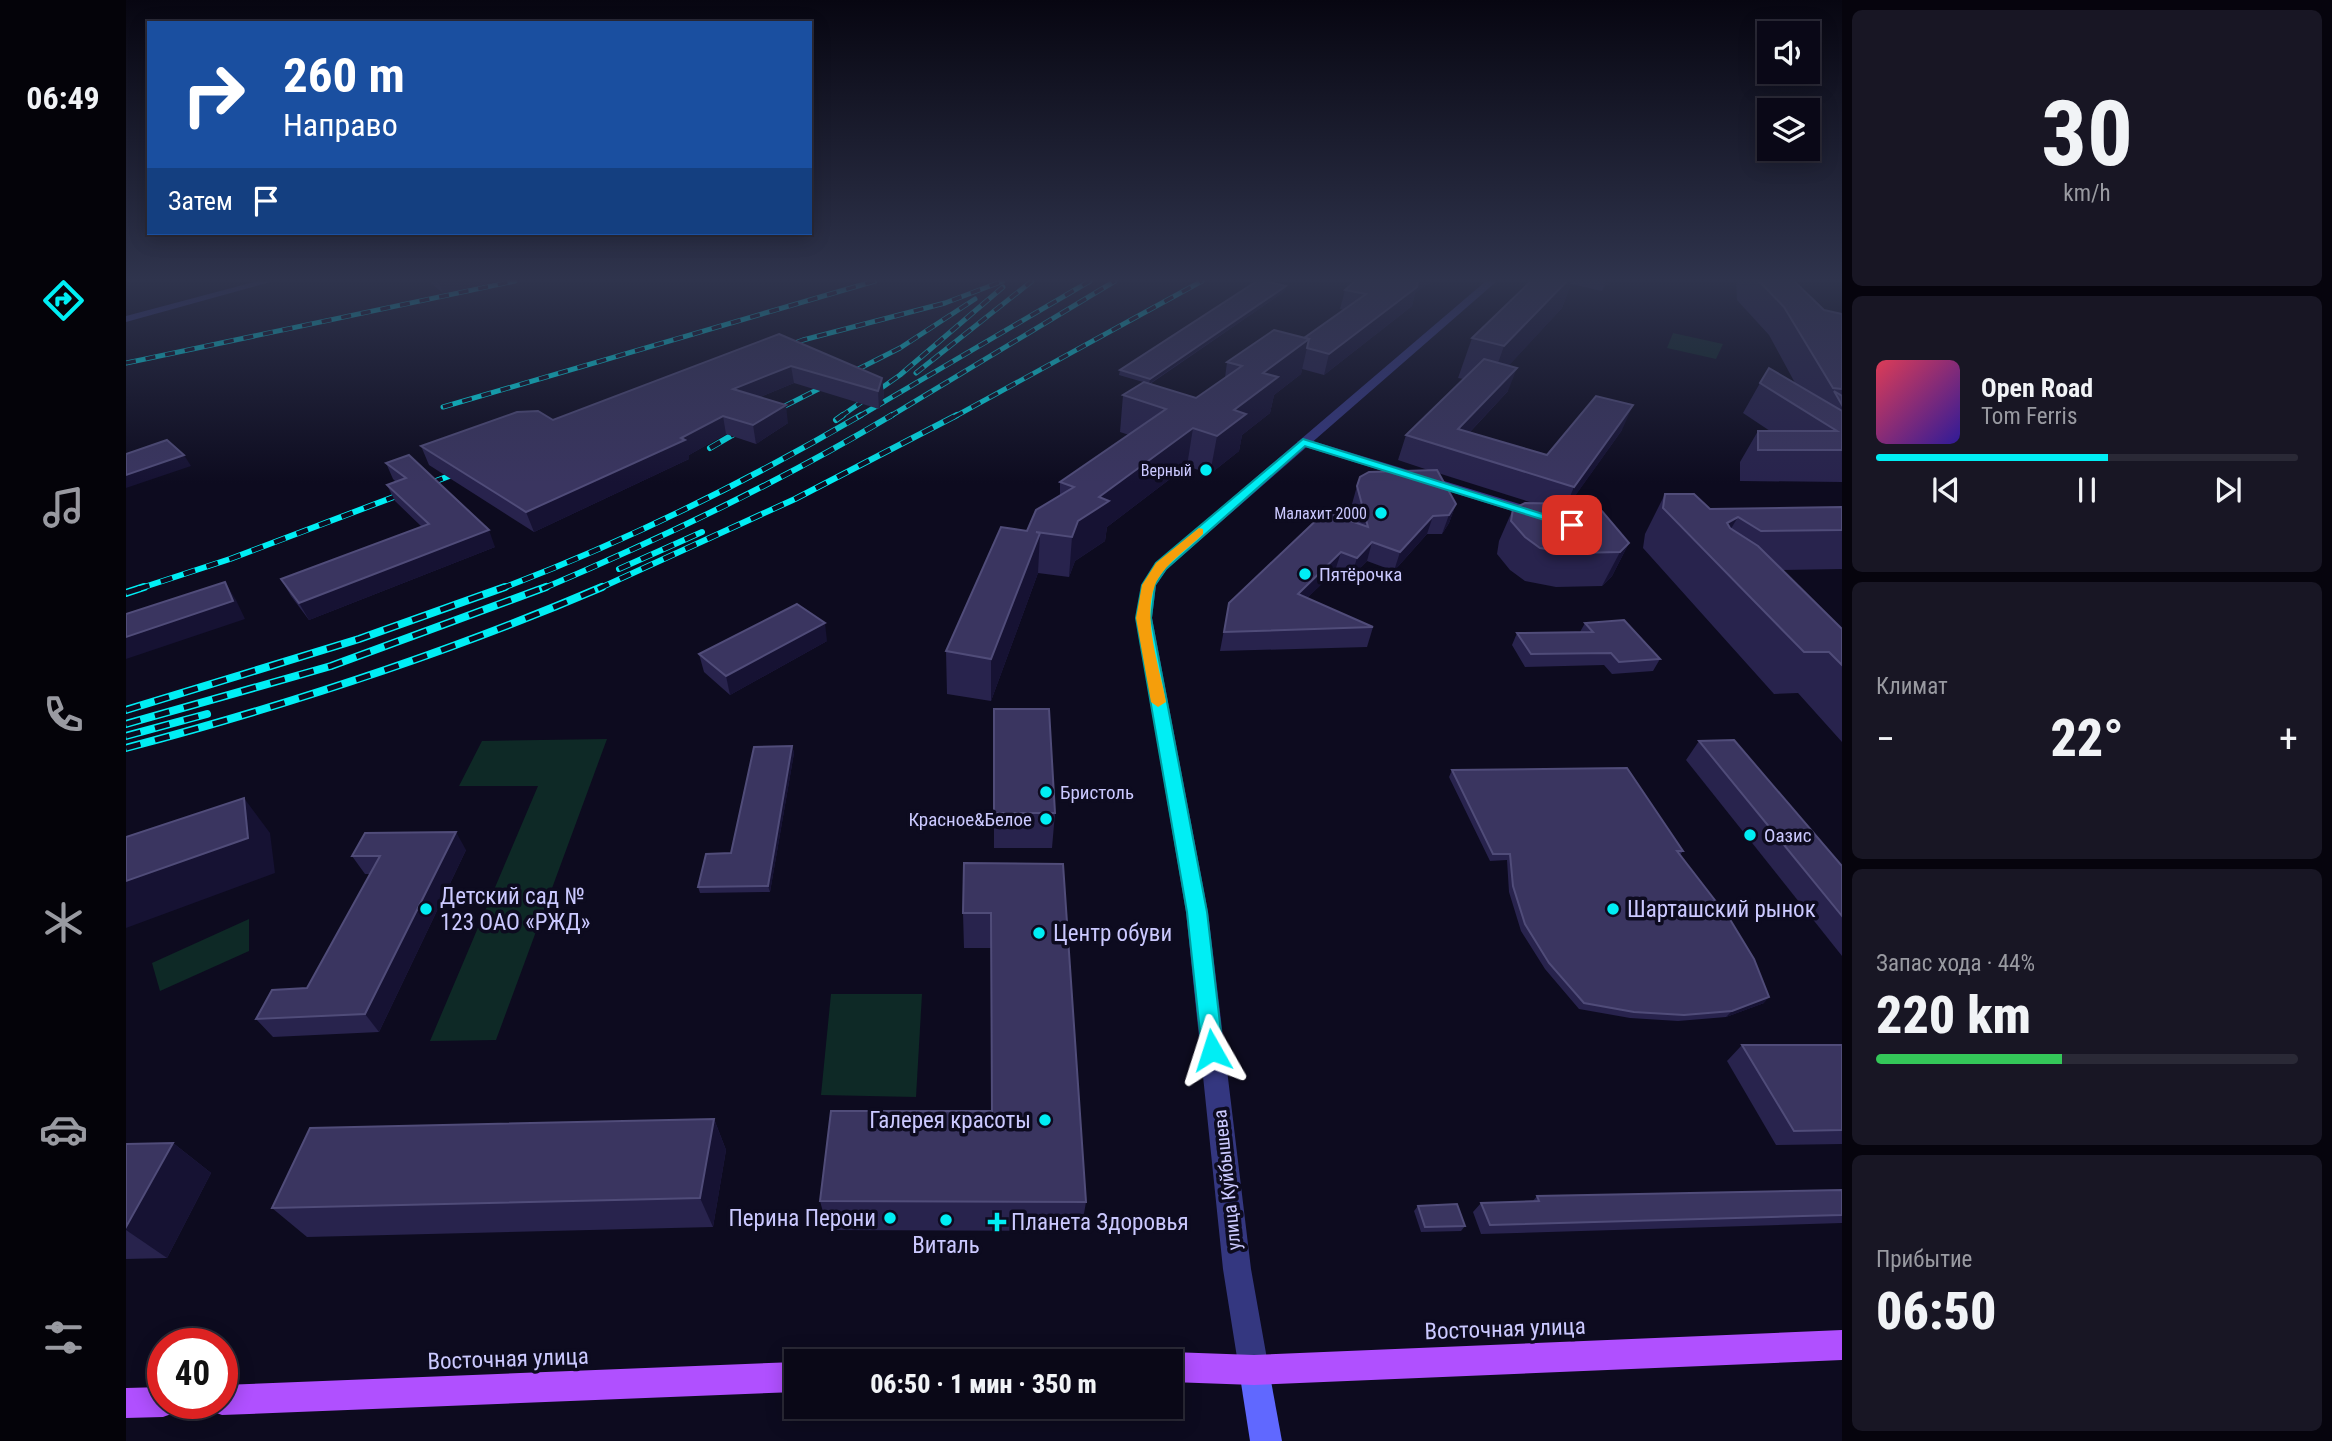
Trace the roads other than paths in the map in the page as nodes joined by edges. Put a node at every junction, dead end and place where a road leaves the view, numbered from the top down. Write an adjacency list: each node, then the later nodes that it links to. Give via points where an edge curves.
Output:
1 (1413, 348): 2 (street, улица Куйбышева)
2 (1303, 442): 3 (street); 6 (street, улица Куйбышева, via 1161,566 1149,585 1143,618 1197,912 1237,1269)
3 (1546, 516)
4 (1842, 1345): 6 (main road, Восточная улица)
5 (1183, 1367): 6 (main road, Восточная улица)
6 (1254, 1370): 11 (main road, улица Куйбышева)
7 (784, 1377): 8 (main road, Восточная улица)
8 (238, 1399)
9 (147, 1402): 10 (main road)
10 (126, 1403)
11 (1266, 1441)

